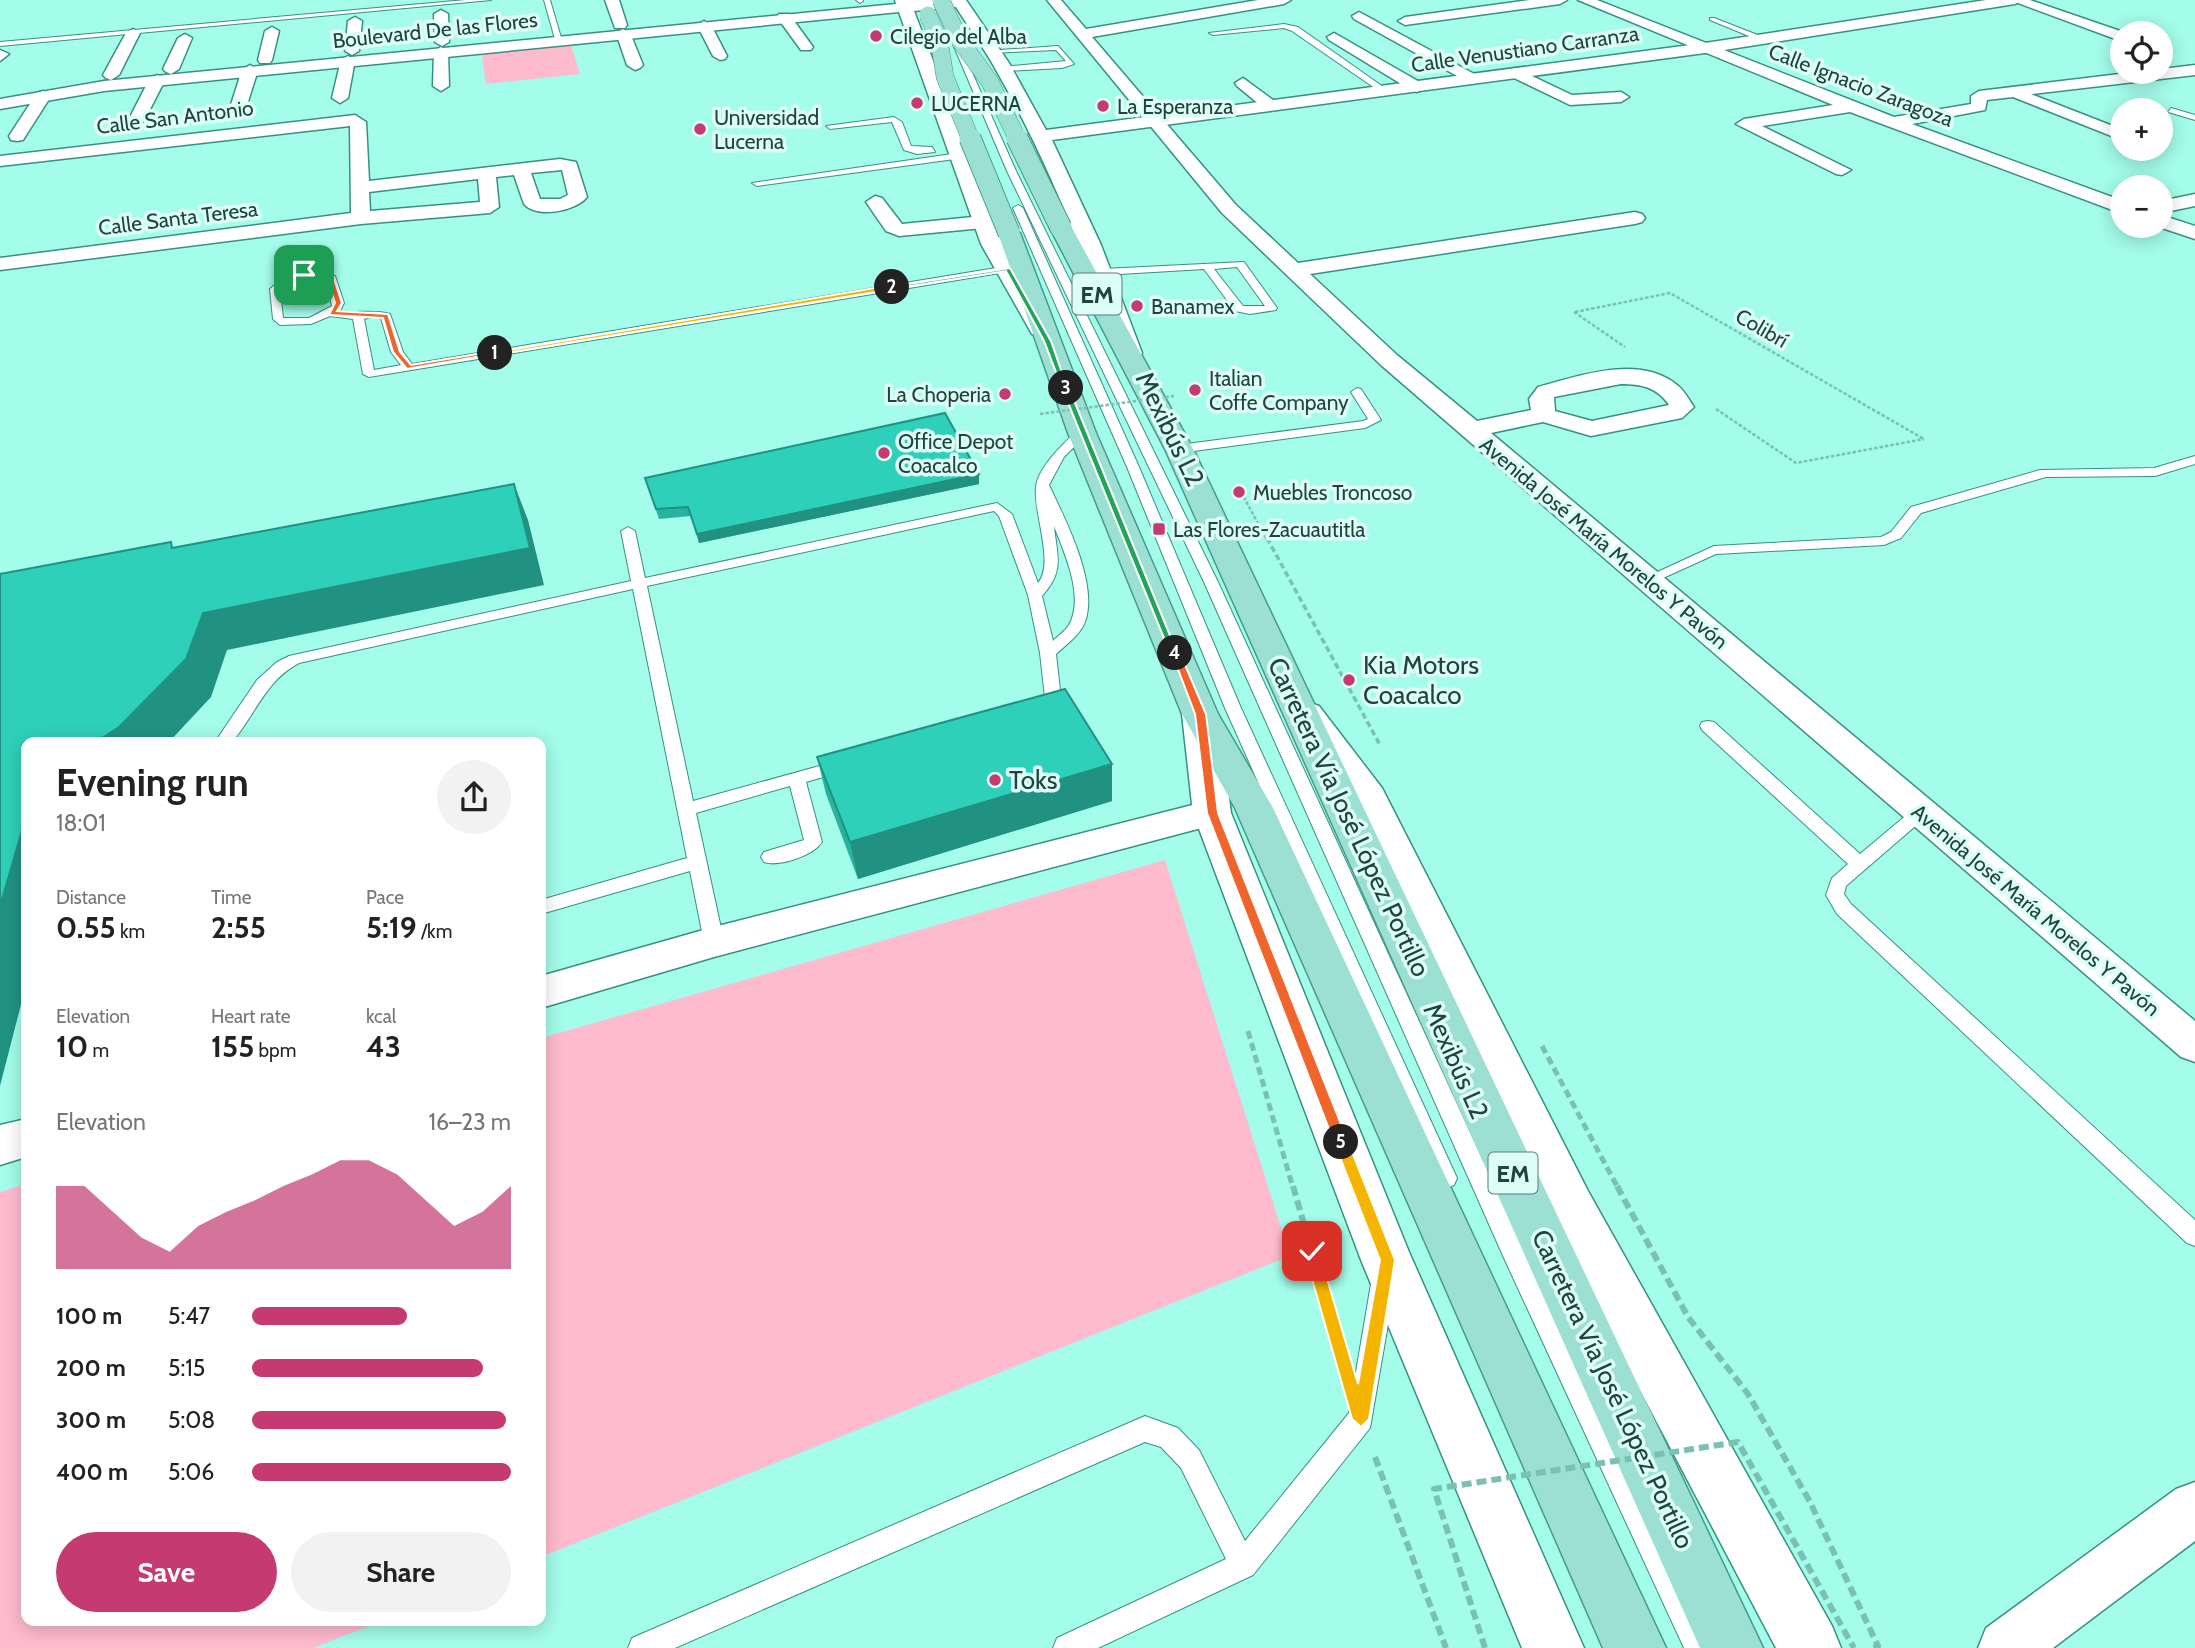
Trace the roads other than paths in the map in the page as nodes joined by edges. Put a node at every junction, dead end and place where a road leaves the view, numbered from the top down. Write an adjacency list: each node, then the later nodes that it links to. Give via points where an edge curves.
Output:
1 (488, 0): 24 (lane)
2 (547, 0): 27 (lane)
3 (612, 0): 22 (street)
4 (864, 0): 14 (street, Boulevard De las Flores)
5 (1054, 0): 28 (street, Avenida José María Morelos Y Pavón)
6 (1158, 0): 16 (street)
7 (1279, 0): 16 (street)
8 (1560, 0): 13 (street)
9 (1585, 0): 34 (street, Calle Ignacio Zaragoza)
10 (2016, 0): 26 (street); 31 (street, Calle Venustiano Carranza)
11 (924, 1): 12 (street, Boulevard De las Flores); 14 (street, Boulevard De las Flores); 73 (street); 98 (main road, EM, bridge, via 939,40 945,76); 99 (main road, Carretera Vía José López Portillo / EM, bridge, via 990,82); 132 (lane, Mexibús L2, via 1133,467 1233,708); 141 (lane, Mexibús L2, via 1191,538 1500,1228)
12 (960, 1): 36 (street)
13 (1514, 3): 21 (street)
14 (781, 10): 18 (street, Boulevard De las Flores); 33 (street)
15 (441, 14): 32 (street)
16 (1180, 16): 28 (street)
17 (1359, 16): 49 (street)
18 (702, 18): 22 (street, Boulevard De las Flores); 39 (street)
19 (1712, 19): 31 (lane)
20 (355, 21): 38 (street)
21 (1405, 21)
22 (621, 29): 27 (street, Boulevard De las Flores); 42 (street)
23 (272, 31): 40 (street)
24 (133, 33): 35 (lane); 48 (street)
25 (1213, 33): 54 (lane, via 1284,26 1295,29)
26 (2110, 33)
27 (558, 35): 32 (street, Boulevard De las Flores)
28 (1082, 35): 67 (street, Avenida José María Morelos Y Pavón)
29 (1334, 37): 53 (street)
30 (184, 38): 43 (street)
31 (1764, 38): 34 (street, Calle Venustiano Carranza)
32 (442, 46): 38 (street, Boulevard De las Flores); 52 (street)
33 (806, 47)
34 (1705, 48): 47 (street, Calle Venustiano Carranza); 62 (street, Calle Ignacio Zaragoza)
35 (1, 51)
36 (991, 51): 44 (street); 44 (lane, via 1058,48 1071,62)
37 (2173, 54): 41 (street)
38 (350, 56): 40 (street, Boulevard De las Flores); 45 (street, Boulevard De las Flores); 59 (street)
39 (720, 56)
40 (265, 60): 43 (street, Boulevard De las Flores)
41 (2195, 62)
42 (635, 65)
43 (172, 69): 48 (street, Boulevard De las Flores)
44 (1005, 69): 72 (street)
45 (250, 70): 50 (street, Boulevard De las Flores); 63 (street)
46 (2195, 71): 55 (street)
47 (1515, 73): 49 (street, Calle Venustiano Carranza); 58 (street, via 1570,100)
48 (111, 75): 56 (street, Boulevard De las Flores)
49 (1473, 79): 53 (street, Calle Venustiano Carranza)
50 (157, 80): 57 (street, Boulevard De las Flores); 66 (street)
51 (1243, 83): 61 (street)
52 (442, 86)
53 (1417, 87): 54 (street, Calle Venustiano Carranza)
54 (1385, 91): 61 (street, Calle Venustiano Carranza)
55 (2016, 94): 68 (street, via 1979,96 1979,107); 70 (street)
56 (0, 96)
57 (43, 96): 60 (street, Boulevard De las Flores); 71 (street)
58 (1621, 97)
59 (340, 98)
60 (0, 104)
61 (1271, 106): 67 (street, Calle Venustiano Carranza)
62 (1852, 107): 68 (street, Calle Ignacio Zaragoza); 76 (street, via 1744,124)
63 (237, 111)
64 (2173, 111): 65 (lane)
65 (2195, 118)
66 (135, 121)
67 (1154, 122): 72 (street, Calle Venustiano Carranza); 94 (street, Avenida José María Morelos Y Pavón, via 1229,209)
68 (1892, 122): 83 (street, Calle Ignacio Zaragoza)
69 (830, 126): 73 (lane, via 894,119 910,151)
70 (2110, 131)
71 (18, 136)
72 (1040, 136): 95 (street)
73 (958, 152): 78 (lane); 88 (street)
74 (0, 160): 79 (street, Calle San Antonio, via 355,120)
75 (521, 169): 77 (street); 81 (street); 81 (street, Calle Santa Teresa, via 567,164 578,197 575,202 548,206)
76 (1842, 170)
77 (487, 173): 79 (street); 85 (street)
78 (757, 183)
79 (360, 188): 86 (street)
80 (2195, 200): 84 (street)
81 (530, 201): 85 (street, Calle Santa Teresa)
82 (876, 202): 88 (street, via 899,230)
83 (2110, 203)
84 (2173, 205)
85 (491, 207): 86 (street, Calle Santa Teresa)
86 (361, 218): 91 (street, Calle Santa Teresa)
87 (1635, 218): 94 (street)
88 (983, 222): 93 (street)
89 (2173, 225): 90 (street)
90 (2195, 233)
91 (0, 264)
92 (1208, 267): 92 (lane, via 1244,266 1272,307 1239,309); 95 (lane)
93 (1008, 269): 98 (street); 100 (lane)
94 (1294, 270): 103 (street, Avenida José María Morelos Y Pavón)
95 (1103, 272): 99 (street)
96 (332, 313): 96 (lane, via 339,303 334,283 325,275 290,279 275,289 278,319 284,323 311,321); 97 (lane)
97 (358, 317): 100 (lane, via 386,316 397,352); 100 (lane, via 369,374)
98 (1048, 341): 104 (main road, EM)
99 (1132, 360): 105 (main road, Carretera Vía José López Portillo / EM)
100 (409, 368)
101 (1357, 392): 105 (lane, via 1375,420)
102 (1544, 415): 102 (street, via 1591,429 1673,413 1682,407 1670,389 1626,375 1546,392 1541,399); 103 (street)
103 (1471, 430): 109 (street, Avenida José María Morelos Y Pavón)
104 (1082, 433): 107 (lane, via 1059,455); 114 (main road, EM)
105 (1179, 449): 113 (main road, Carretera Vía José López Portillo / EM)
106 (2195, 460): 109 (lane, via 2135,474 2045,473 1916,510 1896,535 1884,541 1714,550)
107 (1042, 485): 111 (lane, via 1052,569); 112 (lane, via 1064,530 1081,598 1079,619)
108 (628, 531): 110 (lane)
109 (1647, 580): 121 (street, Avenida José María Morelos Y Pavón)
110 (639, 584): 111 (lane, via 997,507 1005,514); 117 (lane, via 280,664); 120 (lane)
111 (1035, 595): 112 (lane)
112 (1048, 653): 115 (lane, via 1053,699 1049,707)
113 (1294, 698): 142 (main road, Carretera Vía José López Portillo / EM); 143 (street, via 1363,788 1570,1207)
114 (1200, 714): 122 (street); 140 (main road, EM, via 1254,808)
115 (1025, 716)
116 (1708, 726): 125 (lane)
117 (228, 737)
118 (850, 763): 119 (lane)
119 (797, 778): 120 (lane); 123 (lane, via 813,842)
120 (686, 809): 124 (lane)
121 (1921, 812): 125 (lane); 129 (street, Avenida José María Morelos Y Pavón)
122 (1212, 813): 127 (street); 134 (street)
123 (769, 857)
124 (697, 862): 126 (lane); 127 (lane)
125 (1860, 864): 133 (lane, via 1838,883 1835,895 1844,909)
126 (546, 906)
127 (714, 942): 128 (street)
128 (546, 991)
129 (2195, 1045)
130 (21, 1139): 131 (street)
131 (0, 1145)
132 (1453, 1194)
133 (2195, 1235)
134 (1387, 1260): 136 (lane, via 1361,1419); 139 (street)
135 (2195, 1508): 144 (street)
136 (1243, 1565): 137 (lane, via 1190,1458 1169,1437 1144,1429); 138 (lane)
137 (642, 1648)
138 (1067, 1648)
139 (1553, 1648)
140 (1635, 1648)
141 (1699, 1648)
142 (1732, 1648)
143 (1810, 1648)
144 (2006, 1648)

